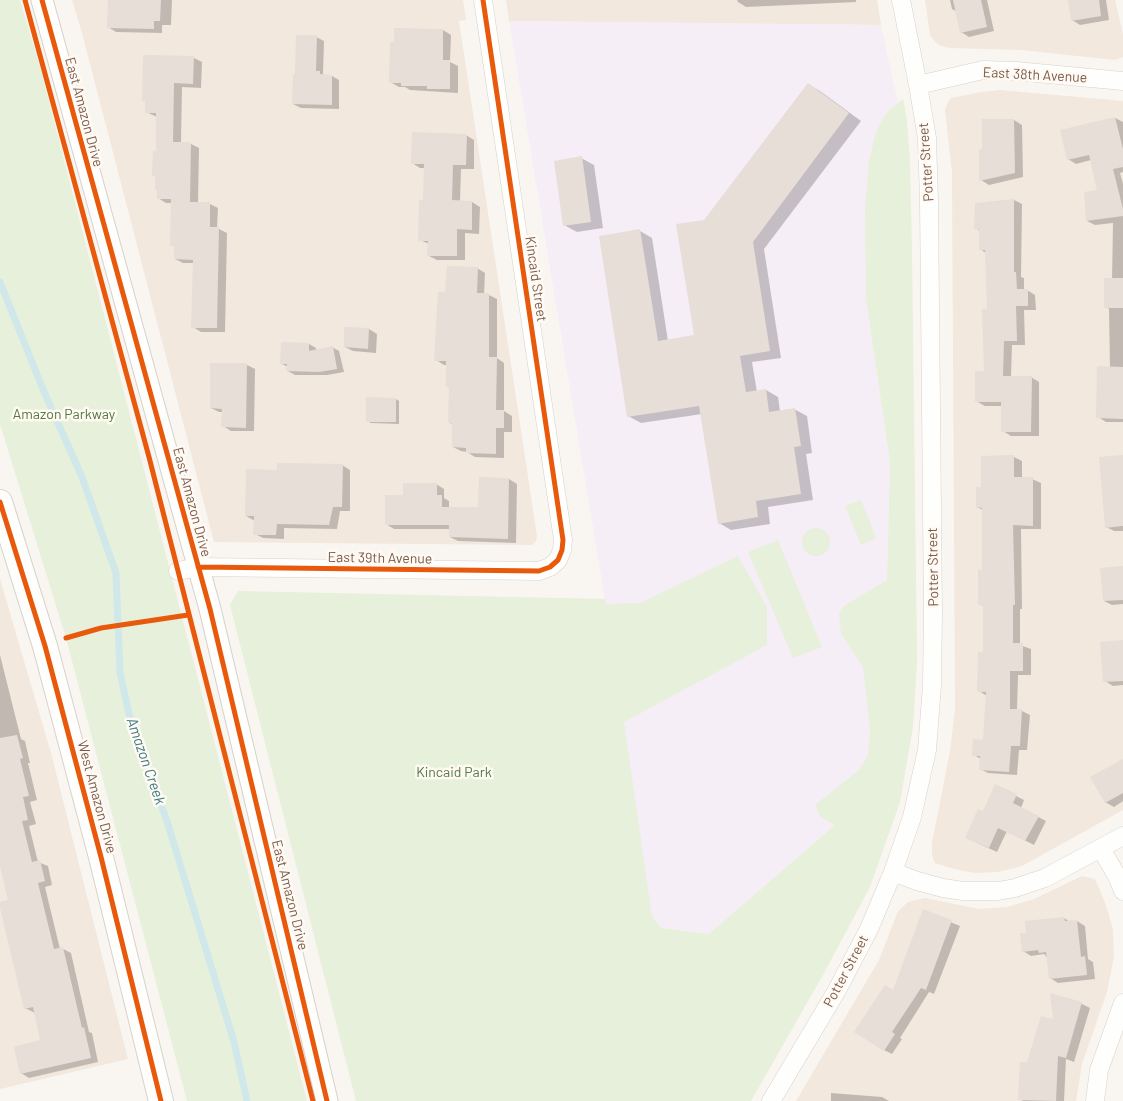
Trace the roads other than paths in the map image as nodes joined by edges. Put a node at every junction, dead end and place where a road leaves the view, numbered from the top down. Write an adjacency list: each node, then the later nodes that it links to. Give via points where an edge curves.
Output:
1 (42, 0): 8 (street, East Amazon Drive)
2 (483, 0): 7 (street, Kincaid Street, via 563,540)
3 (901, 0): 5 (street, Potter Street)
4 (1123, 81): 5 (street, East 38th Avenue, via 983,70)
5 (918, 84): 11 (street, Potter Street, via 930,201 932,685 927,750 912,817)
6 (0, 502): 14 (main road, West Amazon Drive, via 52,675 101,857)
7 (558, 560): 8 (street, East 39th Avenue, via 539,571)
8 (188, 569): 15 (street, East Amazon Drive, via 210,610)
9 (1123, 836): 10 (street)
10 (1101, 849): 11 (street, via 1045,878 998,891 943,888); 12 (street)
11 (893, 872): 16 (street, Potter Street, via 869,929 836,992)
12 (1123, 891)
13 (1123, 1003): 17 (street, via 1099,1070)
14 (161, 1101)
15 (327, 1101)
16 (771, 1101)
17 (1095, 1101)

